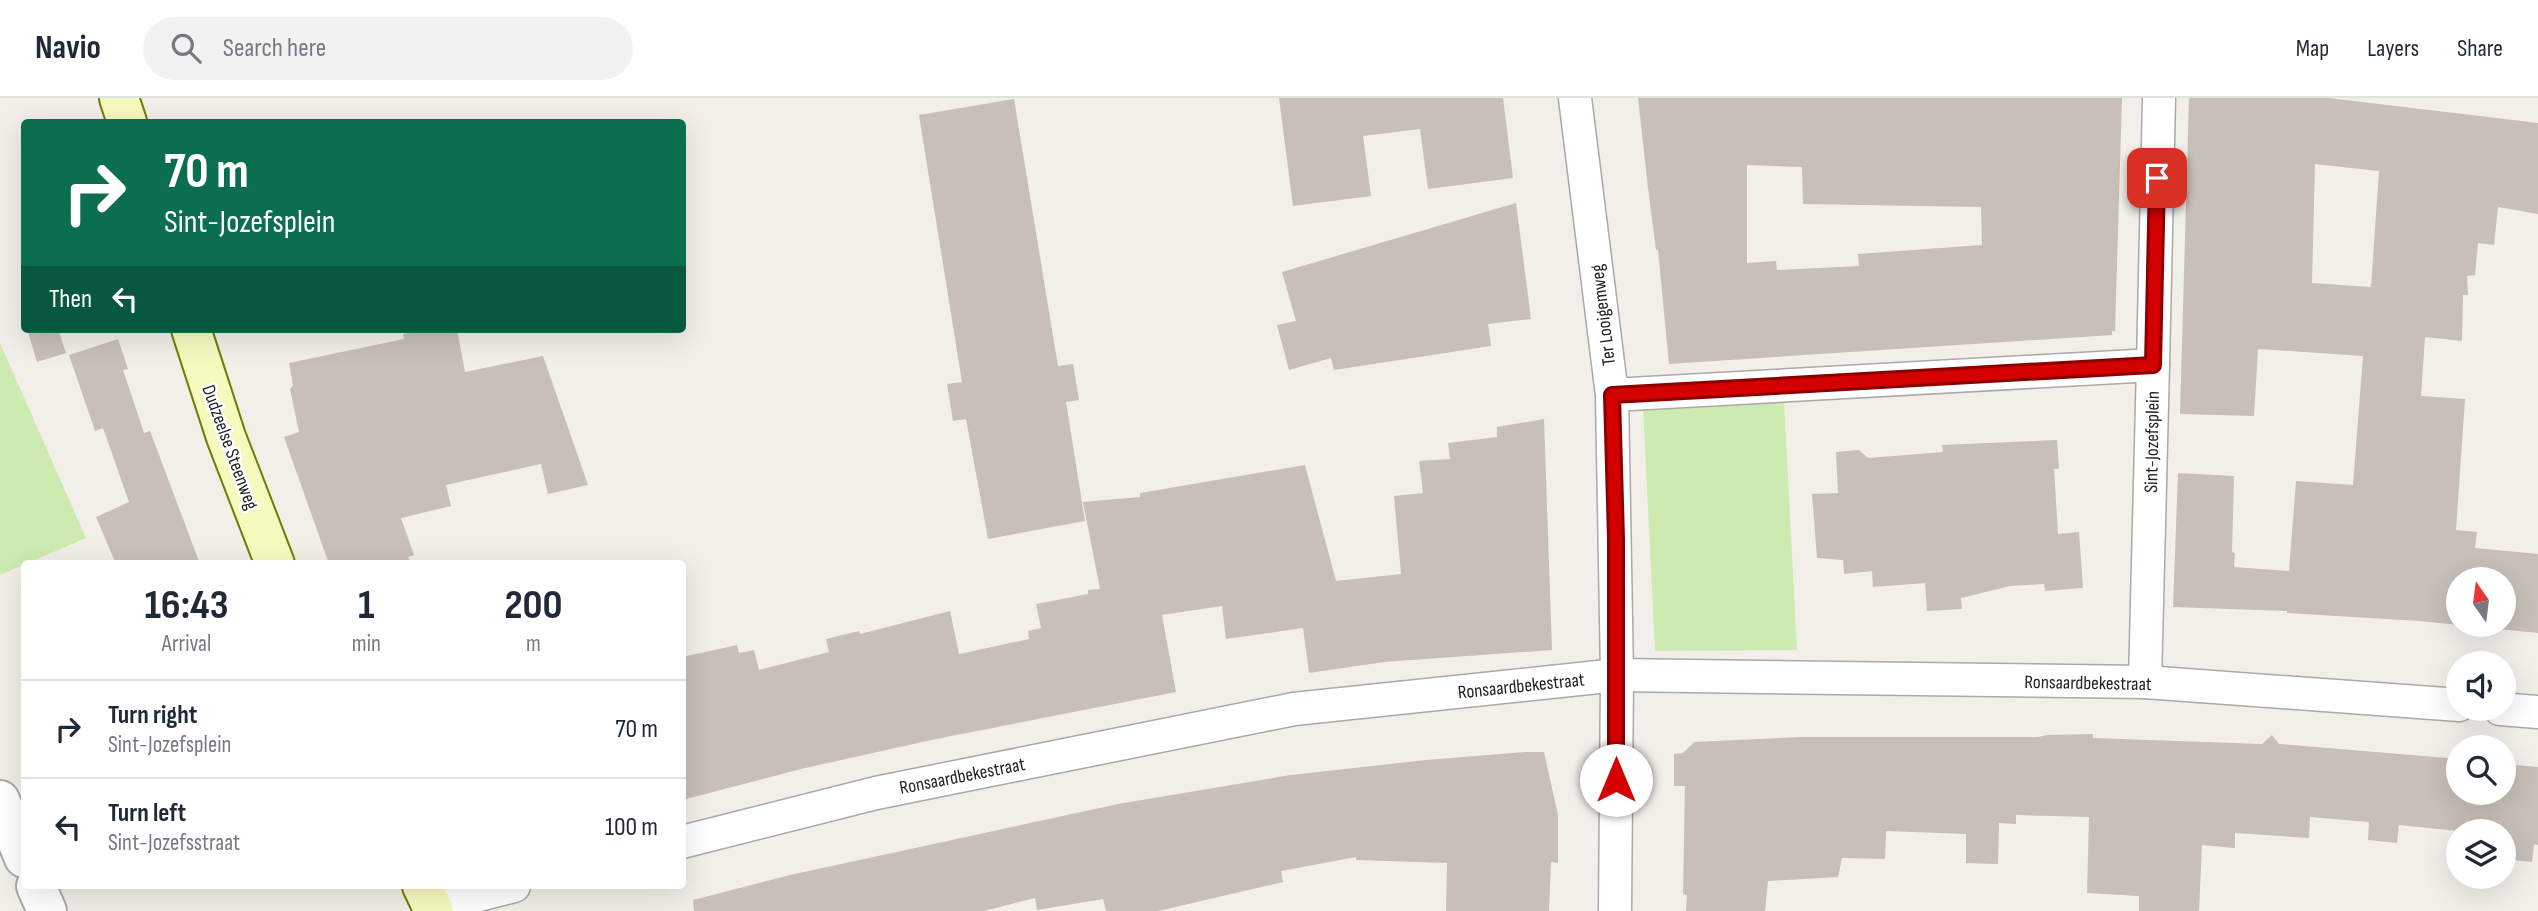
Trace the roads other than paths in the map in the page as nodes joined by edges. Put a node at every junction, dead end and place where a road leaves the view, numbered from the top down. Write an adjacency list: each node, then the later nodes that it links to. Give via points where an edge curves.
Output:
1 (120, 98): 4 (main road)
2 (1575, 98): 7 (street, Ter Looigemweg)
3 (2159, 98): 6 (street)
4 (126, 119)
5 (192, 333): 8 (main road, Dudzeelse Steenweg)
6 (2153, 365): 7 (street, Sint-Jozefsplein); 10 (street, Sint-Jozefsplein)
7 (1612, 395): 9 (street, Ter Looigemweg)
8 (273, 560)
9 (1617, 675): 10 (street, Ronsaardbekestraat); 15 (street, Ronsaardbekestraat, via 1294,709 876,793); 21 (street, Ter Looigemweg)
10 (2145, 682): 11 (street, Ronsaardbekestraat)
11 (2446, 704)
12 (2516, 710): 13 (street)
13 (2538, 712)
14 (0, 800): 16 (street)
15 (686, 841)
16 (21, 851)
17 (37, 889): 20 (street)
18 (497, 889): 19 (street)
19 (429, 901)
20 (47, 911)
21 (1615, 911)

